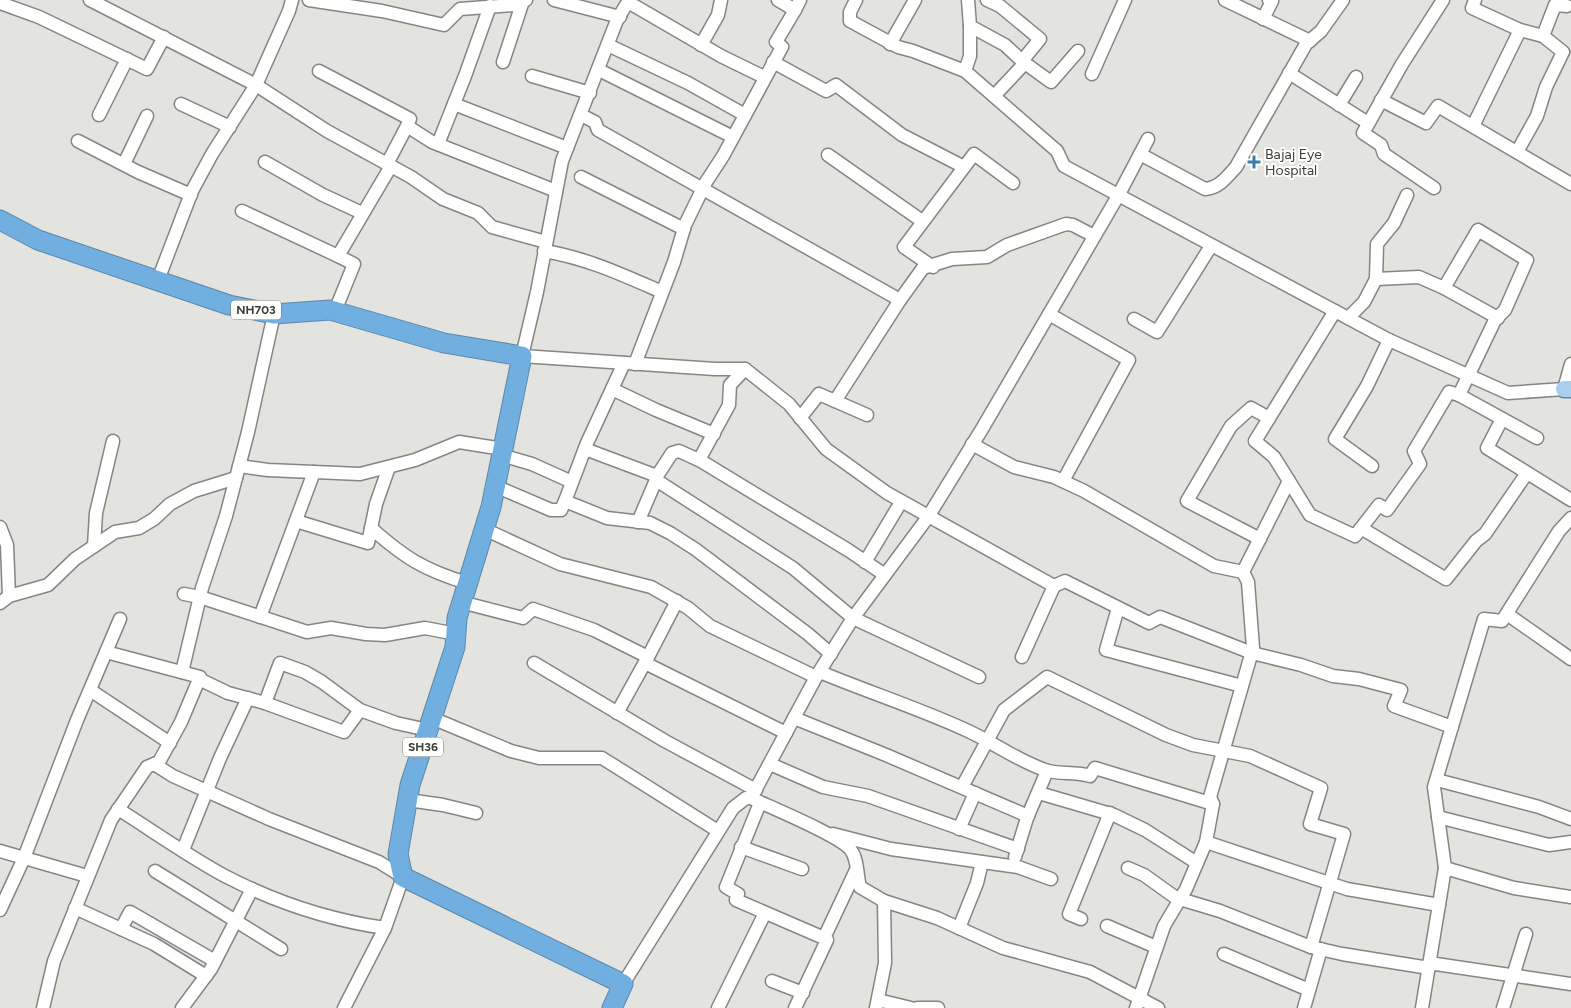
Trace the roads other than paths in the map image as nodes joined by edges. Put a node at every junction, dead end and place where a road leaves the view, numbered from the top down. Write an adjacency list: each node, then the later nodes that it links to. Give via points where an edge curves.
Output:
1 (90, 0): 28 (street)
2 (292, 0): 46 (street)
3 (309, 0): 22 (street, via 444,25 460,9)
4 (554, 0): 23 (street)
5 (721, 0): 31 (street, via 718,15)
6 (778, 0): 20 (street)
7 (856, 0): 30 (street, via 850,21)
8 (968, 0): 25 (street)
9 (987, 0): 37 (street, via 1000,6 1040,39)
10 (1125, 0): 42 (street)
11 (1225, 0): 24 (street)
12 (1269, 0): 24 (street, via 1272,1)
13 (1343, 0): 29 (street)
14 (1443, 0): 49 (street)
15 (1475, 0): 26 (street, via 1472,8)
16 (525, 1): 22 (street); 35 (street)
17 (628, 1): 23 (street); 31 (street)
18 (910, 2): 30 (street)
19 (0, 3): 34 (street, via 39,17)
20 (798, 5): 36 (street, via 776,42 782,47)
21 (1569, 5): 27 (street, via 1555,5)
22 (490, 6): 51 (street)
23 (620, 17): 32 (street)
24 (1263, 19): 29 (street)
25 (970, 26): 37 (street, via 1005,44); 40 (street, via 970,56)
26 (1520, 30): 27 (street); 59 (street)
27 (1543, 36): 66 (street, via 1563,52 1546,87 1537,116)
28 (164, 37): 34 (street, via 148,68); 46 (street)
29 (1310, 41): 41 (street)
30 (890, 44): 40 (street)
31 (701, 45): 44 (street)
32 (608, 46): 38 (street); 55 (street, via 688,83)
33 (1078, 51): 37 (street, via 1051,82)
34 (126, 59): 53 (street)
35 (503, 62)
36 (773, 62): 44 (street); 72 (street, via 826,90 836,85 902,135)
37 (1024, 62): 48 (street)
38 (600, 70): 47 (street); 61 (street)
39 (319, 71): 58 (street, via 410,119)
40 (965, 71): 48 (street)
41 (1289, 73): 52 (street); 67 (street, via 1236,167 1212,188 1205,189)
42 (1092, 74)
43 (532, 76): 47 (street)
44 (764, 77): 55 (street)
45 (1356, 77): 52 (street)
46 (256, 85): 60 (street); 71 (street, via 327,131)
47 (590, 93): 54 (street)
48 (994, 96): 81 (street, via 1057,151 1064,166)
49 (1381, 100): 57 (street); 59 (street, via 1426,123 1438,106)
50 (181, 104): 60 (street)
51 (454, 104): 64 (street); 65 (street)
52 (1339, 105): 57 (street)
53 (99, 115)
54 (581, 115): 65 (street); 77 (street, via 595,122 598,130)
55 (745, 115): 61 (street)
56 (147, 116): 70 (street)
57 (1368, 124): 76 (street, via 1363,133 1381,145 1384,154)
58 (407, 126): 64 (street); 71 (street)
59 (1472, 126): 66 (street)
60 (230, 127): 79 (street)
61 (733, 137): 77 (street)
62 (1148, 139): 67 (street)
63 (78, 141): 70 (street)
64 (438, 144): 78 (street)
65 (567, 148): 78 (street)
66 (1517, 152): 75 (street)
67 (1140, 154): 81 (street)
68 (828, 155): 85 (street)
69 (265, 162): 83 (street)
70 (124, 164): 79 (street)
71 (389, 165): 83 (street); 88 (street, via 443,199 478,213 492,227)
72 (964, 167): 74 (street, via 974,154); 85 (street)
73 (581, 177): 86 (street)
74 (1013, 183)
75 (1571, 184)
76 (1434, 188)
77 (702, 189): 86 (street); 96 (street)
78 (556, 191): 88 (street)
79 (191, 195): 93 (street)
80 (1407, 195): 92 (street, via 1394,223 1377,244)
81 (1118, 196): 87 (street); 89 (street)
82 (242, 211): 90 (street)
83 (362, 213): 90 (street)
84 (0, 220): 93 (highway, NH703, via 38,240)
85 (922, 221): 91 (street, via 904,247)
86 (684, 229): 95 (street)
87 (1094, 236): 91 (street, via 1066,224 1007,245 987,257 952,259); 100 (street)
88 (545, 246): 95 (street, via 606,267); 105 (street)
89 (1212, 246): 98 (street); 103 (street, via 1157,332)
90 (338, 256): 97 (street, via 354,264)
91 (933, 267): 96 (street, via 920,271)
92 (1376, 279): 94 (street, via 1419,277); 101 (street, via 1364,302)
93 (158, 280): 99 (highway, NH703, via 229,305)
94 (1444, 288): 102 (street); 102 (street, via 1478,230 1527,260 1505,310)
95 (662, 292): 106 (street)
96 (900, 300): 113 (street)
97 (335, 311): 99 (highway, NH703); 105 (highway, NH703, via 444,343)
98 (1334, 311): 101 (street); 116 (street)
99 (274, 314): 127 (street)
100 (1049, 314): 121 (street); 131 (street, via 1129,360)
101 (1348, 318): 104 (street)
102 (1498, 318): 109 (street)
103 (1134, 319)
104 (1389, 340): 109 (street); 125 (street, via 1367,386 1335,438)
105 (522, 356): 106 (street); 123 (highway, SH36)
106 (630, 364): 108 (street); 110 (street)
107 (1571, 364): 111 (street)
108 (745, 369): 115 (street, via 789,404); 118 (street, via 730,385 729,405)
109 (1469, 376): 111 (street, via 1508,393); 112 (street)
110 (612, 389): 118 (street); 122 (street)
111 (1568, 389)
112 (1459, 395): 117 (street); 144 (street, via 1448,392 1414,451 1420,464 1387,510 1379,505)
113 (835, 401): 114 (street); 115 (street, via 819,394)
114 (867, 415)
115 (800, 418): 137 (street, via 826,449)
116 (1269, 418): 132 (street, via 1255,441 1274,457); 146 (street, via 1251,408 1231,426 1188,501)
117 (1502, 419): 119 (street); 129 (street, via 1487,448)
118 (714, 434): 124 (street)
119 (1537, 438)
120 (113, 441): 147 (street, via 96,513)
121 (972, 444): 131 (street, via 1014,467); 138 (street)
122 (585, 449): 130 (street); 133 (street)
123 (502, 452): 126 (street, via 459,442); 133 (street); 134 (highway, SH36)
124 (699, 460): 130 (street, via 679,451 672,453); 148 (street)
125 (1372, 466)
126 (389, 467): 128 (street, via 360,474); 143 (street)
127 (237, 472): 128 (street); 147 (street, via 170,504 139,528 114,532); 154 (street)
128 (314, 472): 139 (street)
129 (1527, 473): 135 (street); 144 (street, via 1485,534 1476,540 1446,579)
130 (656, 478): 140 (street); 161 (street, via 785,563)
131 (1063, 481): 149 (street, via 1214,566)
132 (1289, 481): 144 (street, via 1310,515 1355,536); 146 (street)
133 (572, 482): 136 (street)
134 (495, 486): 136 (street, via 551,510 561,510); 145 (highway, SH36)
135 (1571, 500)
136 (565, 501): 140 (street, via 607,518)
137 (902, 502): 138 (street); 148 (street)
138 (928, 517): 150 (street); 152 (street)
139 (296, 521): 143 (street, via 368,543); 160 (street)
140 (638, 522): 166 (street, via 650,523 695,549)
141 (1569, 522): 159 (street, via 1559,530)
142 (0, 527): 155 (street, via 7,545)
143 (371, 528): 151 (street, via 400,554 421,566)
144 (1361, 528)
145 (484, 529): 151 (highway, SH36); 156 (street, via 560,564 651,587)
146 (1260, 538): 149 (street)
147 (94, 546): 155 (street, via 48,585)
148 (865, 562): 150 (street)
149 (1243, 572): 165 (street, via 1248,582)
150 (884, 575): 161 (street)
151 (467, 583): 157 (highway, SH36)
152 (1054, 586): 158 (street, via 1064,581); 167 (street)
153 (184, 594): 154 (street)
154 (200, 597): 160 (street); 171 (street)
155 (5, 600)
156 (677, 601): 169 (street); 172 (street, via 710,626)
157 (461, 602): 163 (highway, SH36); 169 (street, via 523,618 533,609 594,630)
158 (1118, 608): 165 (street, via 1149,623 1160,617); 175 (street, via 1106,650)
159 (1506, 614): 168 (street); 183 (street, via 1502,621 1484,619)
160 (260, 618): 163 (street, via 307,632 331,628 385,635 425,628)
161 (853, 618): 166 (street); 173 (street)
162 (120, 619): 164 (street)
163 (456, 634): 182 (highway, SH36, via 455,647)
164 (106, 652): 171 (street); 176 (street)
165 (1252, 653): 175 (street); 183 (street, via 1333,676 1360,679 1400,690 1394,706)
166 (830, 654): 172 (street)
167 (1022, 657)
168 (1571, 659)
169 (646, 660): 180 (street); 184 (street)
170 (534, 663): 180 (street)
171 (182, 672): 174 (street)
172 (818, 674): 181 (street); 185 (street, via 933,715)
173 (979, 676)
174 (199, 679): 177 (street, via 228,693); 186 (street)
175 (1242, 686): 187 (street)
176 (90, 690): 186 (street); 214 (street)
177 (248, 698): 178 (street); 193 (street)
178 (265, 702): 179 (street, via 344,732); 179 (street, via 280,663 305,672)
179 (360, 710): 182 (street, via 396,723)
180 (617, 713): 196 (street)
181 (794, 718): 184 (street); 192 (street)
182 (430, 724): 197 (highway, SH36); 206 (street, via 539,758 602,758)
183 (1452, 727): 191 (street)
184 (786, 733): 189 (street)
185 (986, 740): 187 (street, via 1004,710 1047,677 1166,735); 190 (street, via 1019,760); 192 (street)
186 (170, 742): 188 (street, via 159,762)
187 (1223, 753): 198 (street, via 1210,797); 226 (street, via 1250,756 1321,788 1310,824 1344,834)
188 (154, 764): 193 (street); 199 (street, via 147,766)
189 (770, 764): 196 (street); 205 (street, via 824,786 868,796)
190 (1047, 771): 195 (street); 198 (street, via 1079,772 1090,776 1095,768)
191 (1437, 780): 203 (street, via 1434,787); 204 (street, via 1540,807)
192 (962, 787): 194 (street)
193 (207, 790): 212 (street); 224 (street, via 269,819 379,862)
194 (975, 792): 202 (street); 205 (street)
195 (1039, 793): 201 (street); 202 (street)
196 (755, 797): 206 (street, via 746,798 733,808); 207 (street); 210 (street)
197 (408, 800): 200 (street); 224 (highway, SH36, via 398,854)
198 (1213, 804): 208 (street)
199 (118, 809): 212 (street); 223 (street)
200 (476, 813)
201 (1110, 814): 216 (street, via 1145,830); 235 (street, via 1069,914)
202 (1028, 816): 211 (street)
203 (1438, 817): 209 (street, via 1549,846); 219 (street)
204 (1571, 819)
205 (959, 829): 211 (street)
206 (718, 831): 252 (street)
207 (824, 832): 215 (street, via 891,849); 221 (street, via 850,848)
208 (1206, 842): 216 (street); 226 (street)
209 (1571, 842)
210 (740, 847): 220 (street); 234 (street, via 726,887 738,894 736,900)
211 (1018, 849): 217 (street)
212 (183, 850): 227 (street, via 225,876)
213 (0, 851): 214 (street)
214 (24, 858): 223 (street); 233 (street)
215 (982, 862): 217 (street); 239 (street)
216 (1197, 863): 229 (street)
217 (1012, 866): 225 (street)
218 (1128, 868): 229 (street)
219 (1445, 868): 228 (street, via 1514,888); 231 (street)
220 (802, 869)
221 (856, 870): 230 (street, via 860,887); 242 (street)
222 (155, 871): 236 (street)
223 (87, 876): 232 (street)
224 (403, 877): 238 (street); 252 (highway)
225 (1050, 879)
226 (1328, 883): 231 (street); 244 (street)
227 (252, 888): 236 (street); 238 (street, via 303,909)
228 (1571, 897)
229 (1180, 899): 243 (street); 244 (street)
230 (884, 901): 239 (street); 257 (street, via 885,963)
231 (1439, 905): 248 (street)
232 (75, 908): 240 (street); 258 (street, via 54,961)
233 (0, 910)
234 (765, 913): 242 (street); 262 (street)
235 (1081, 918)
236 (235, 920): 245 (street); 247 (street)
237 (1107, 926): 243 (street)
238 (385, 928): 260 (street)
239 (959, 928): 256 (street, via 1002,948 1090,972)
240 (122, 929): 247 (street, via 130,912); 250 (street, via 154,944)
241 (1526, 934): 249 (street)
242 (824, 938): 255 (street, via 827,940)
243 (1156, 947): 256 (street)
244 (1316, 948): 248 (street); 254 (street)
245 (281, 949)
246 (1224, 954): 254 (street)
247 (215, 961): 250 (street)
248 (1429, 966): 249 (street); 269 (street)
249 (1515, 975): 253 (street); 270 (street)
250 (206, 976): 259 (street)
251 (772, 981): 255 (street)
252 (623, 984): 261 (highway)
253 (1571, 984)
254 (1309, 990): 268 (street)
255 (803, 994): 263 (street)
256 (1138, 1002): 267 (street)
257 (877, 1004): 264 (street)
258 (42, 1008)
259 (182, 1008)
260 (344, 1008)
261 (612, 1008)
262 (718, 1008)
263 (795, 1008)
264 (911, 1008)
265 (917, 1008): 266 (street)
266 (938, 1008)
267 (1158, 1008)
268 (1304, 1008)
269 (1422, 1008)
270 (1503, 1008)

